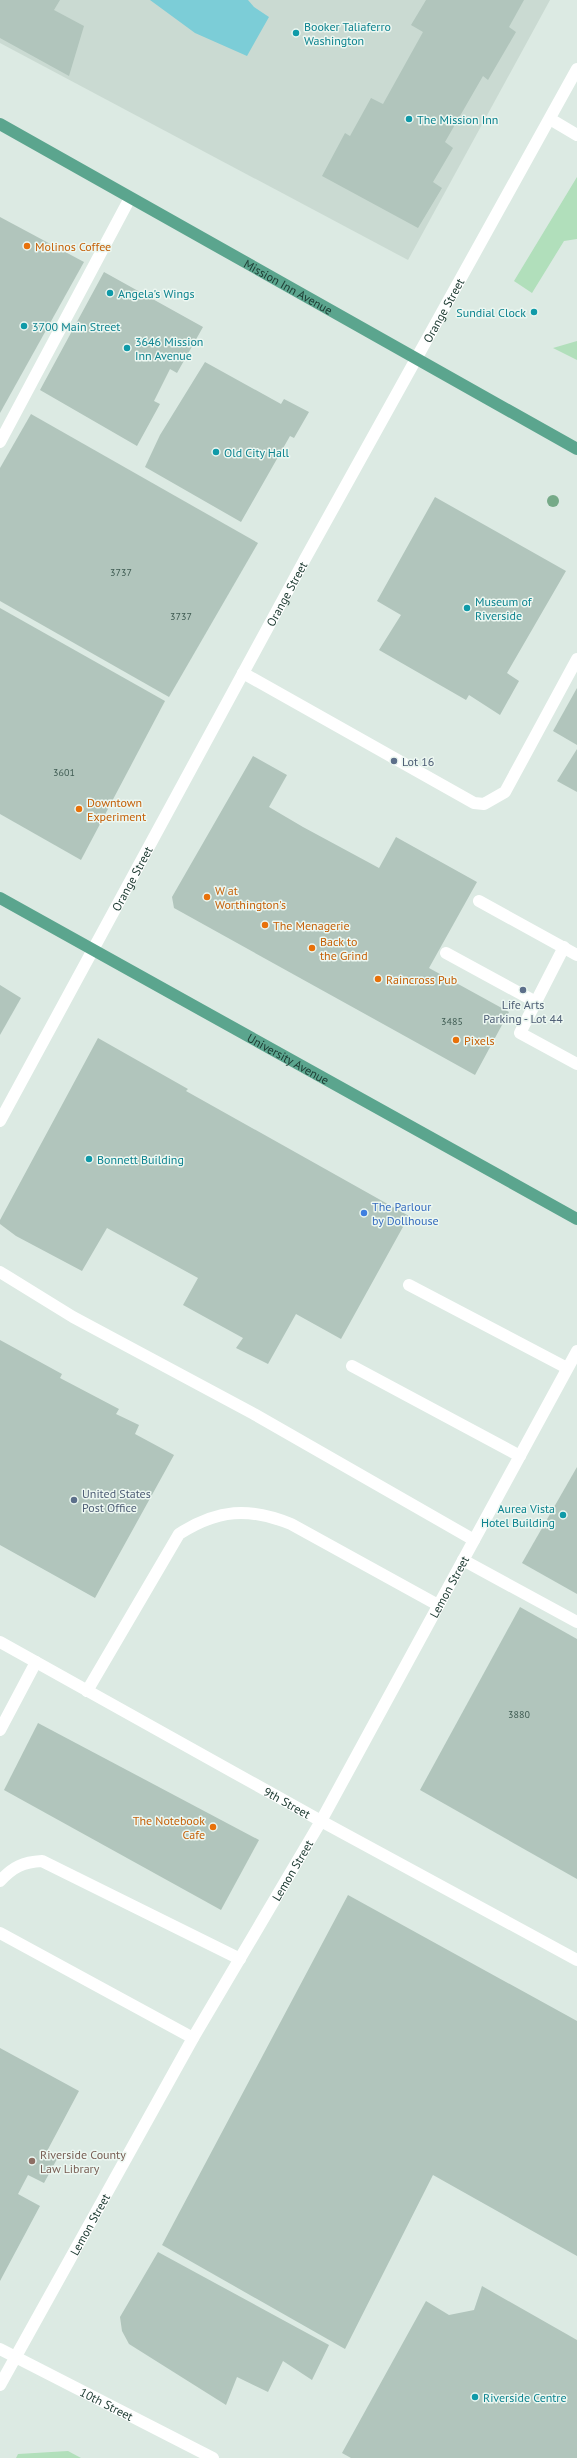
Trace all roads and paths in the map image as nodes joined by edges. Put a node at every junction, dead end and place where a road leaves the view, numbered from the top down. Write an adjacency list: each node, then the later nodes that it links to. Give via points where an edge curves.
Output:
1 (577, 69): 2 (street, Orange Street)
2 (550, 119): 4 (street); 6 (street, Orange Street)
3 (0, 124): 5 (main road, Mission Inn Avenue)
4 (577, 135)
5 (130, 198): 6 (main road, Mission Inn Avenue, via 206,238); 7 (street)
6 (416, 358): 8 (main road, Mission Inn Avenue); 10 (street, Orange Street)
7 (0, 442)
8 (577, 449)
9 (577, 659): 10 (street, via 506,792 484,804 474,803)
10 (243, 673): 14 (street, Orange Street)
11 (0, 898): 14 (main road, University Avenue)
12 (479, 902): 13 (street)
13 (564, 947): 16 (street); 17 (street)
14 (94, 950): 19 (street, Orange Street); 20 (main road, University Avenue)
15 (446, 954): 17 (street)
16 (577, 955)
17 (536, 1002): 18 (street, via 520,1033)
18 (577, 1064)
19 (0, 1121)
20 (577, 1219)
21 (0, 1272): 27 (street, via 73,1317 254,1414)
22 (409, 1285): 25 (street)
23 (577, 1351): 25 (street, Lemon Street)
24 (352, 1366): 26 (street)
25 (567, 1368): 26 (street, Lemon Street)
26 (520, 1456): 27 (street, Lemon Street)
27 (474, 1540): 28 (street, Lemon Street)
28 (463, 1560): 29 (street, Lemon Street); 30 (street)
29 (438, 1605): 33 (street, via 291,1524 251,1512 216,1516 196,1523 179,1534); 35 (street, Lemon Street)
30 (577, 1622)
31 (0, 1642): 32 (street, 9th Street)
32 (36, 1662): 33 (street, 9th Street); 34 (street)
33 (87, 1691): 35 (street, 9th Street)
34 (0, 1730)
35 (321, 1821): 38 (street, Lemon Street); 39 (street, 9th Street)
36 (0, 1881): 38 (street, via 12,1868 25,1862 42,1860)
37 (0, 1933): 40 (street)
38 (240, 1959): 40 (street, Lemon Street)
39 (577, 1960)
40 (193, 2038): 42 (street, Lemon Street)
41 (0, 2349): 42 (street, 10th Street)
42 (16, 2357): 43 (street, Lemon Street); 44 (street, 10th Street)
43 (0, 2385)
44 (213, 2458)

